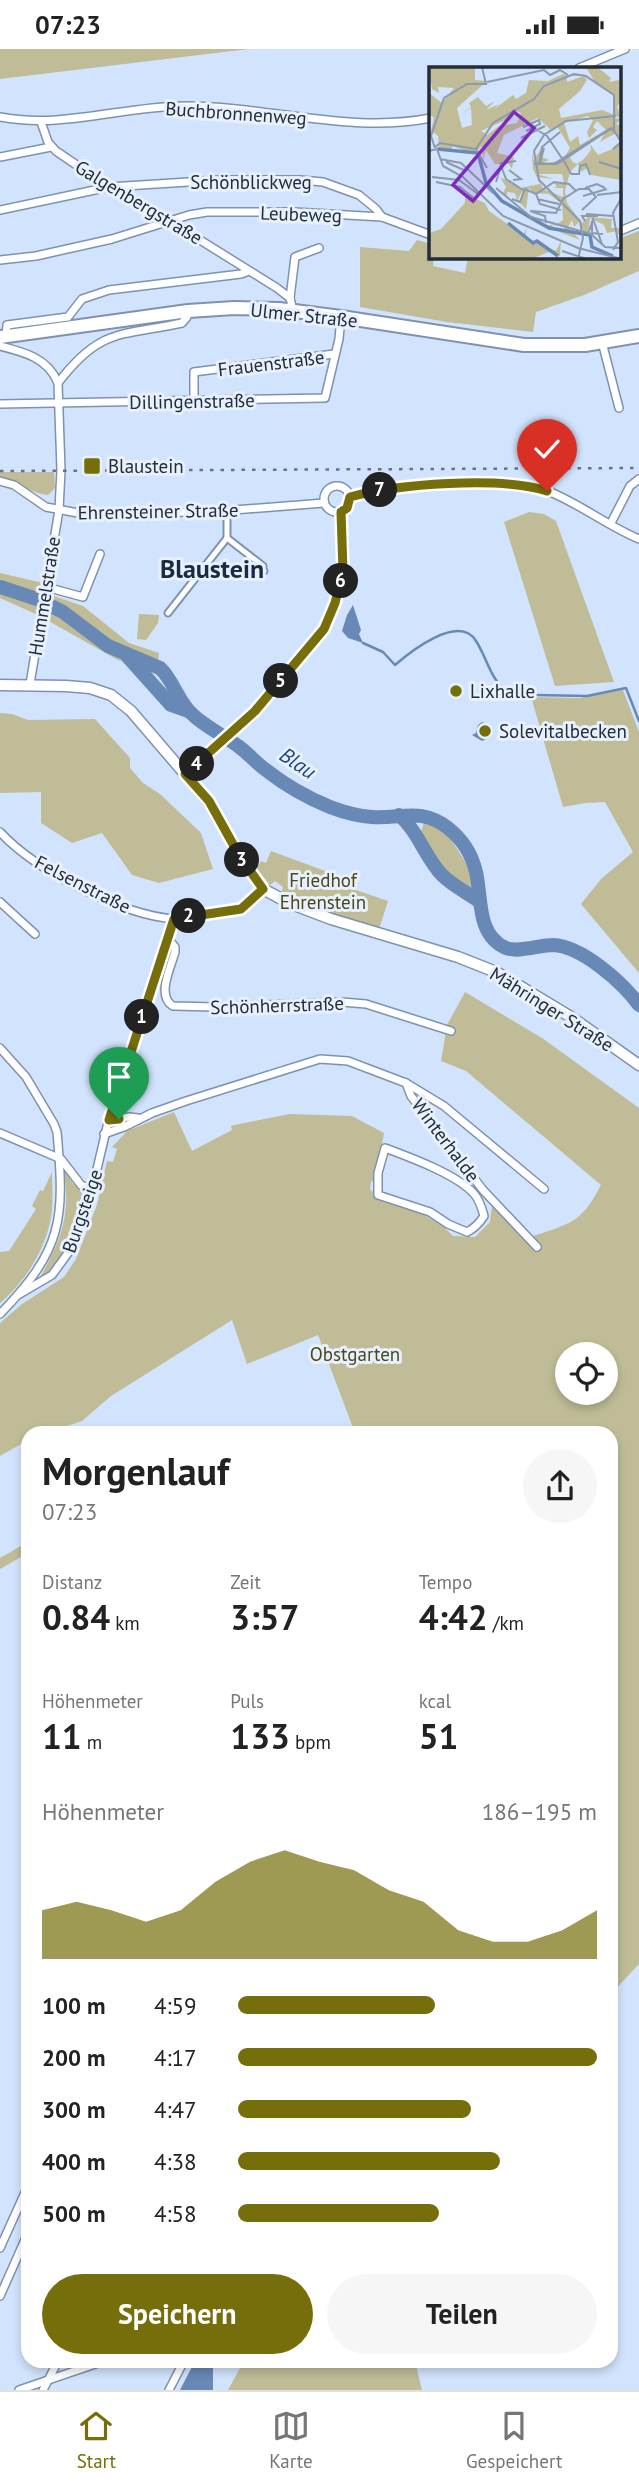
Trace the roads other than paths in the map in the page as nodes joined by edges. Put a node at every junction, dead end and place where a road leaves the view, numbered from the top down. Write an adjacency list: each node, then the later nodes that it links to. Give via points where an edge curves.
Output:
1 (625, 49): 2 (street)
2 (581, 67)
3 (0, 117): 5 (street, Buchbronnenweg)
4 (429, 118): 5 (street, Buchbronnenweg, via 374,123 188,106)
5 (41, 122): 6 (street)
6 (51, 146): 7 (street); 8 (street, Galgenbergstraße)
7 (0, 157)
8 (109, 187): 9 (street, Schönblickweg); 10 (street, Schönblickweg, via 220,180 323,182 359,195); 11 (street, Galgenbergstraße)
9 (0, 210)
10 (382, 217): 11 (street, Leubeweg, via 207,212); 14 (street, Leubeweg)
11 (169, 221): 16 (street, Leubeweg, via 112,239); 17 (street, Galgenbergstraße)
12 (639, 223): 13 (street)
13 (622, 230)
14 (429, 234)
15 (319, 248): 18 (street, via 295,257)
16 (0, 260)
17 (249, 271): 18 (street, Galgenbergstraße); 22 (street, via 109,290 82,299 68,317 7,325)
18 (291, 305): 19 (main road, Ulmer Straße); 20 (main road, Ulmer Straße)
19 (188, 311): 22 (main road, Ulmer Straße); 25 (street, via 182,323 99,341)
20 (341, 317): 23 (main road, Ulmer Straße, via 524,345 564,347); 24 (street)
21 (639, 336): 23 (main road, Ulmer Straße)
22 (2, 340): 25 (street, via 37,358 51,369)
23 (602, 342): 29 (street)
24 (334, 354): 26 (street, Frauenstraße, via 194,372); 26 (street, Dillingenstraße, via 325,398)
25 (58, 383): 28 (street, Hummelstraße)
26 (194, 401): 28 (street, Dillingenstraße)
27 (0, 404): 28 (street, Dillingenstraße)
28 (59, 404): 34 (street, Hummelstraße)
29 (619, 408)
30 (639, 479): 37 (street, via 630,486)
31 (0, 481): 34 (street, Ehrensteiner Straße)
32 (350, 497): 33 (street, Ehrensteiner Straße, via 346,489 333,487 326,491); 36 (street); 37 (street, Ehrensteiner Straße, via 423,486 526,485 548,491)
33 (324, 503): 35 (street, Ehrensteiner Straße); 36 (street, via 332,512)
34 (59, 510): 35 (street, Ehrensteiner Straße); 42 (street, Hummelstraße)
35 (227, 511): 38 (street)
36 (341, 512): 46 (street, via 343,571 327,625 239,727)
37 (611, 523): 39 (street, Ehrensteiner Straße)
38 (228, 538): 41 (street, via 263,565); 43 (street)
39 (639, 539)
40 (100, 554): 42 (street, via 83,597)
41 (264, 571)
42 (45, 591): 44 (street, Hummelstraße)
43 (168, 613)
44 (30, 684): 45 (street); 46 (street, via 90,688 111,695 131,711)
45 (0, 685)
46 (185, 774): 48 (street, via 209,801)
47 (0, 832): 50 (street, Felsenstraße, via 34,861 76,885 148,915)
48 (263, 889): 50 (street, via 241,909); 55 (street, Mähringer Straße, via 331,919 496,972)
49 (0, 902): 51 (street)
50 (174, 919): 52 (street, Burgsteige)
51 (35, 934)
52 (169, 940): 53 (street, Schönherrstraße, via 175,952 164,996 173,1006 354,1003); 58 (street, Burgsteige)
53 (451, 1031)
54 (0, 1048): 61 (street, via 49,1112 57,1132)
55 (639, 1065)
56 (406, 1083): 57 (street, Winterhalde, via 348,1061 320,1059); 63 (street, via 444,1105); 64 (street, Winterhalde)
57 (139, 1118): 58 (street, Winterhalde); 60 (street, Winterhalde)
58 (109, 1120): 60 (street, Burgsteige)
59 (0, 1133): 61 (street)
60 (104, 1134): 62 (street, Burgsteige)
61 (58, 1158): 62 (street, via 81,1185); 67 (street, via 61,1196 56,1230 45,1260)
62 (93, 1186): 67 (street, Burgsteige, via 64,1262)
63 (544, 1189)
64 (483, 1190): 65 (street); 66 (street, Winterhalde)
65 (476, 1196): 65 (street, via 432,1167 385,1148 378,1195 430,1212 467,1232 484,1216)
66 (537, 1247)
67 (18, 1295): 68 (street)
68 (0, 1314)
69 (21, 2202): 70 (street)
70 (0, 2248)
71 (21, 2249): 72 (street)
72 (0, 2296)
73 (54, 2368): 76 (street)
74 (84, 2368): 76 (street)
75 (180, 2368): 79 (street)
76 (48, 2381): 77 (street); 78 (street)
77 (19, 2390)
78 (43, 2390)
79 (169, 2390)

